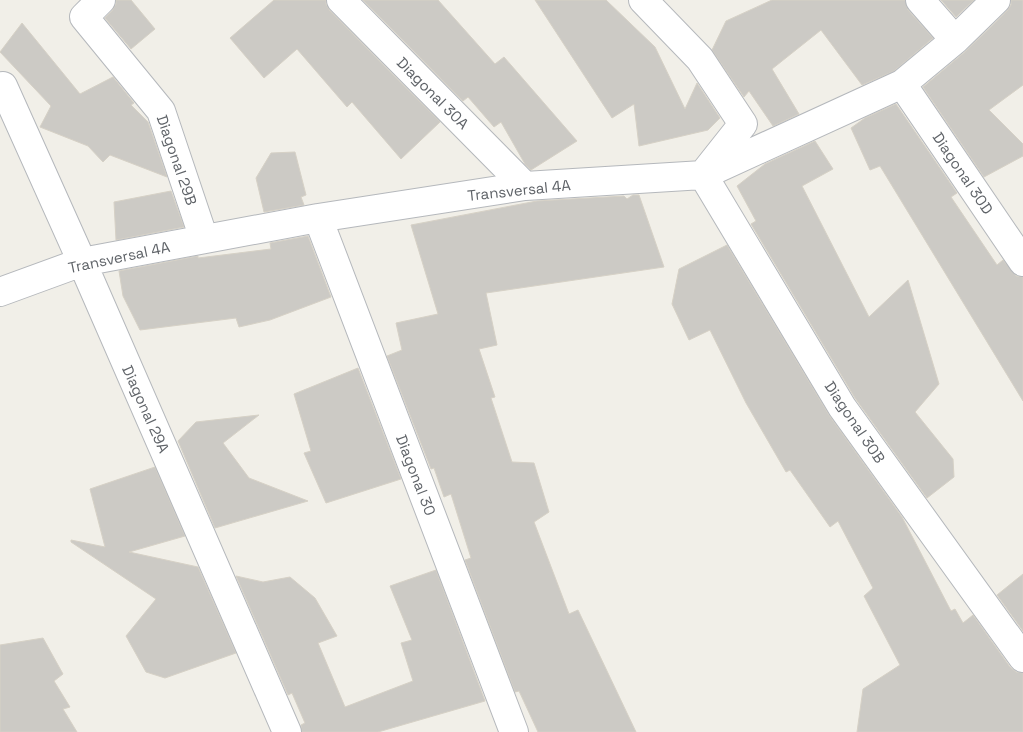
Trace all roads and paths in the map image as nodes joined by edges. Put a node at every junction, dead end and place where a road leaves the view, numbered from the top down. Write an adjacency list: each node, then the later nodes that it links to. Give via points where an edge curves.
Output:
1 (341, 0): 10 (street, Diagonal 30A)
2 (642, 0): 9 (street, via 700,59 743,124)
3 (920, 0): 6 (street)
4 (996, 0): 6 (street, Transversal 4A)
5 (92, 8): 12 (street, Diagonal 29B, via 161,111)
6 (955, 40): 7 (street, Transversal 4A)
7 (902, 84): 9 (street, Transversal 4A); 14 (street, Diagonal 30D)
8 (2, 86): 13 (street, Diagonal 29A)
9 (703, 175): 10 (street, Transversal 4A); 16 (street, Diagonal 30B, via 842,407)
10 (525, 186): 11 (street, Transversal 4A)
11 (318, 218): 12 (street, Transversal 4A); 17 (street, Diagonal 30)
12 (204, 239): 13 (street, Transversal 4A)
13 (82, 262): 15 (street, Transversal 4A); 18 (street, Diagonal 29A)
14 (1023, 262)
15 (0, 292)
16 (1023, 658)
17 (510, 731)
18 (287, 732)

